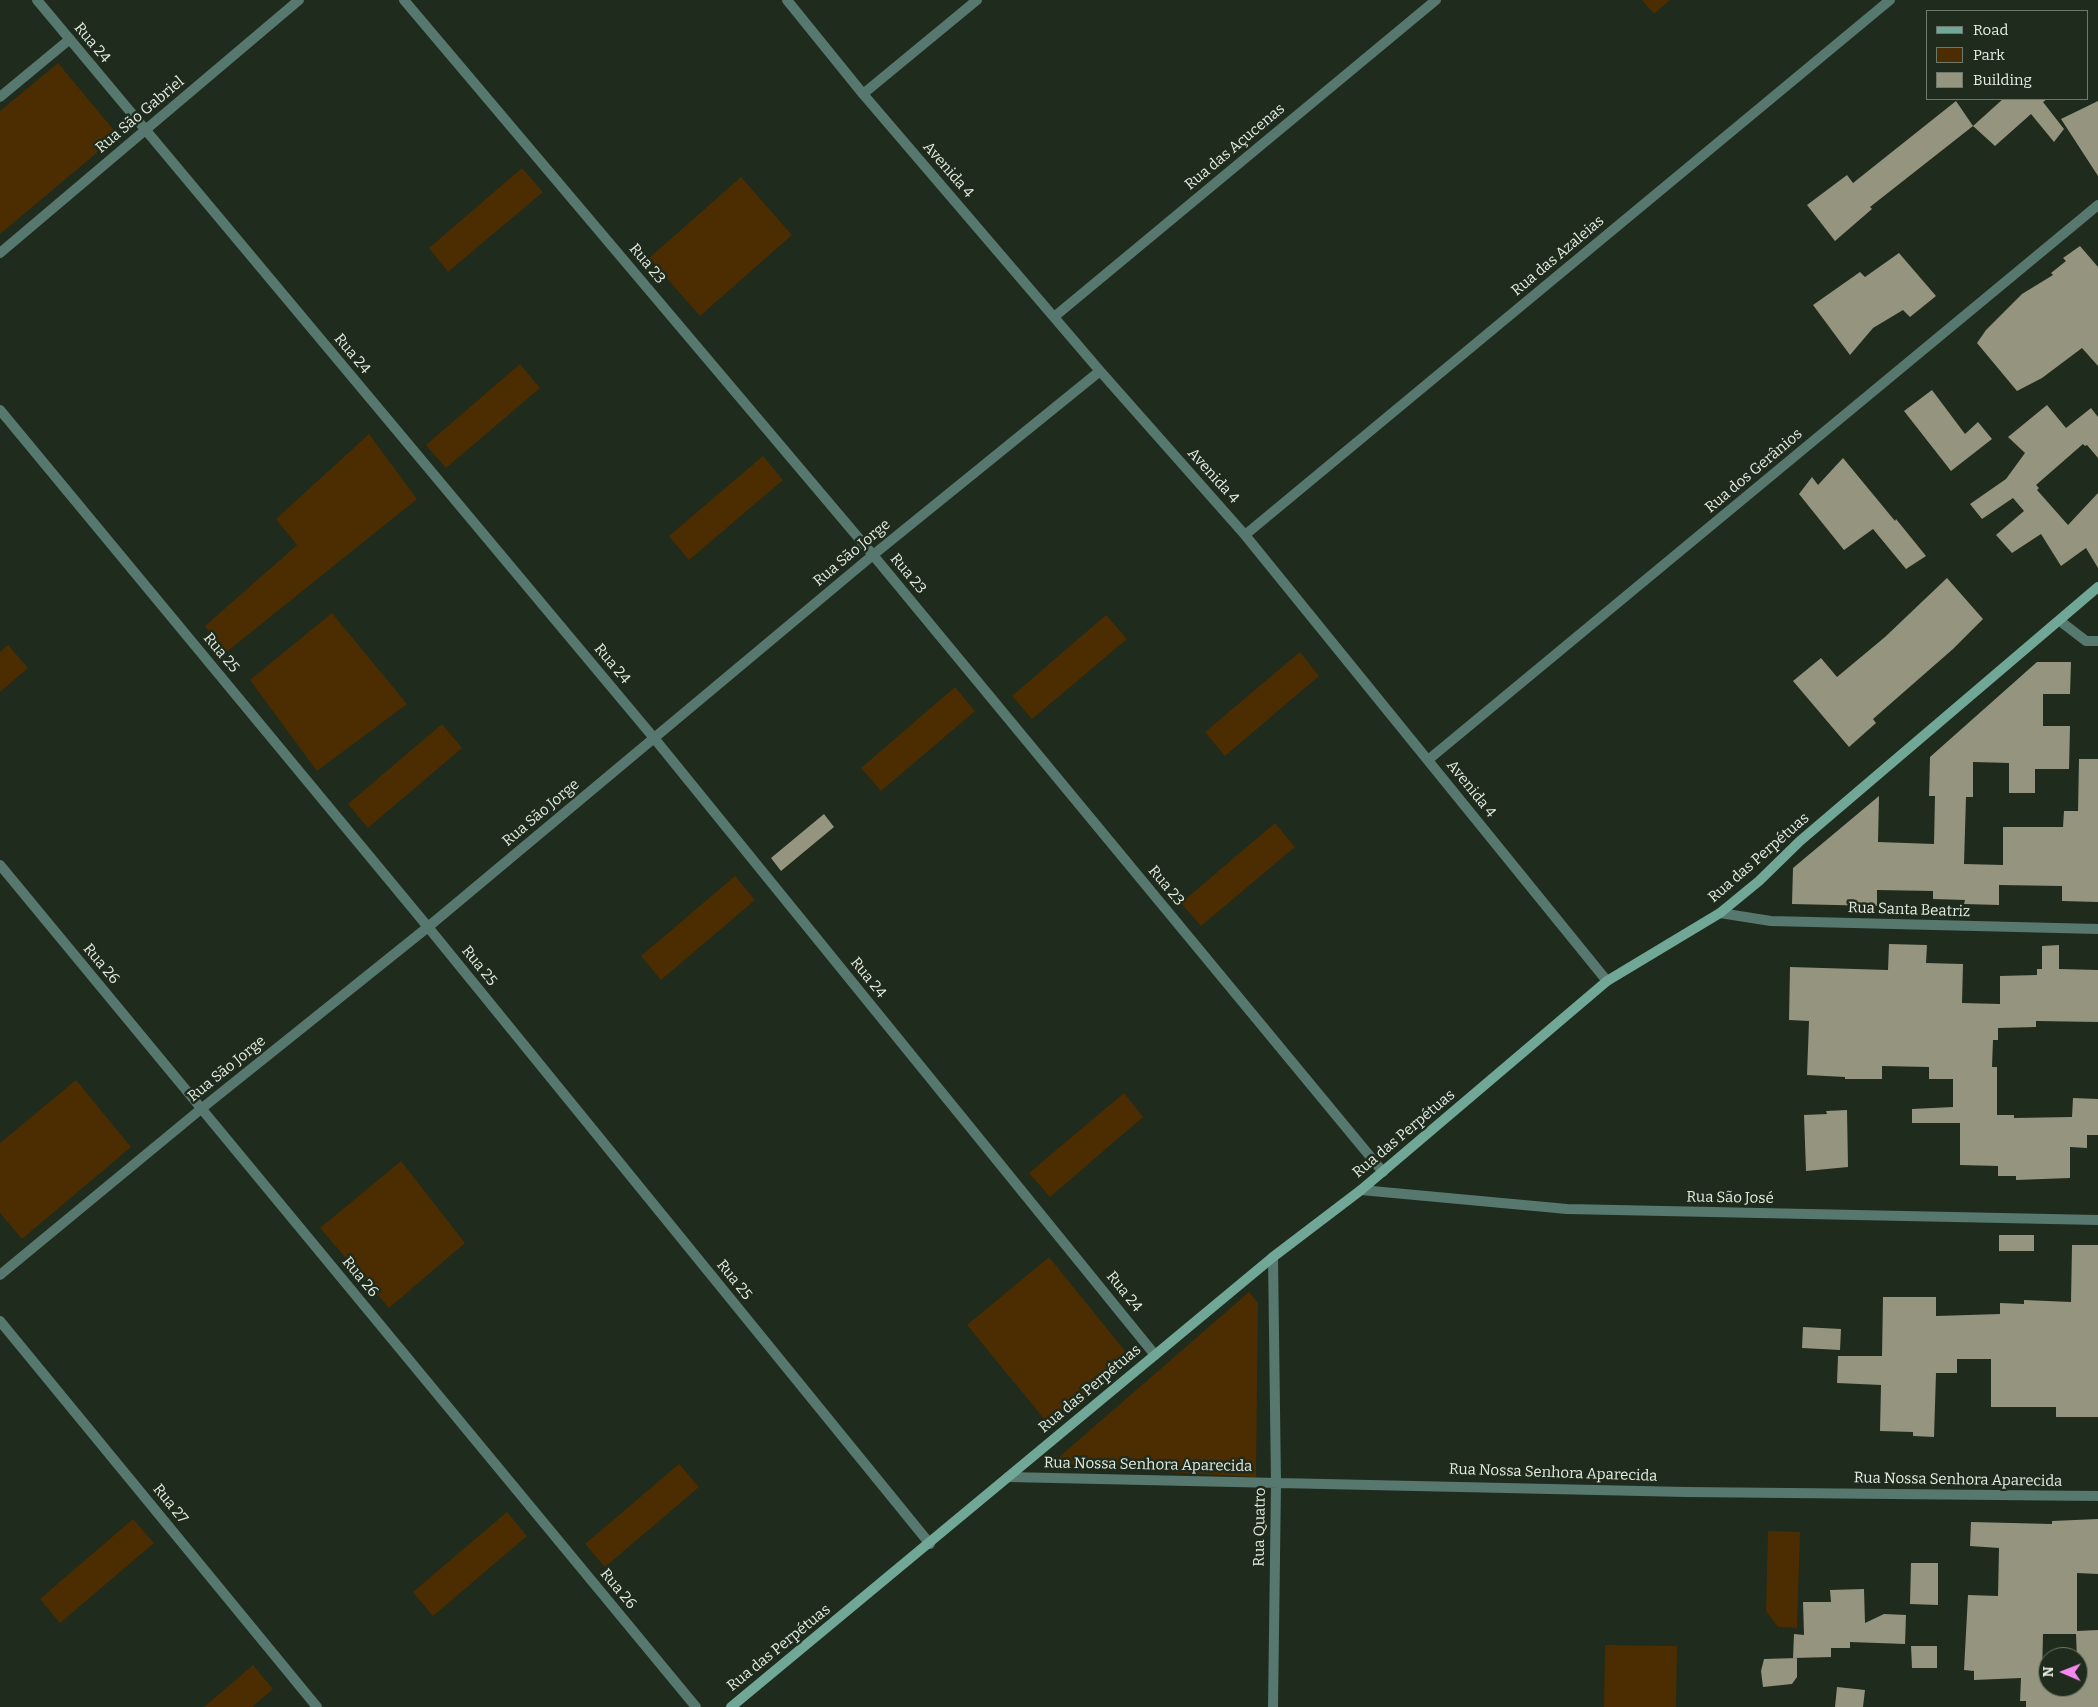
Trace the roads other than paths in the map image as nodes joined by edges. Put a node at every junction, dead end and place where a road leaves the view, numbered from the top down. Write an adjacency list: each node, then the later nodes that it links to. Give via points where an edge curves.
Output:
1 (37, 0): 8 (street, Rua 24)
2 (299, 0): 11 (street, Rua São Gabriel)
3 (404, 0): 18 (street, Rua 23)
4 (787, 0): 9 (street, Avenida 4)
5 (977, 0): 9 (street)
6 (1436, 0): 14 (street, Rua das Açucenas)
7 (1890, 0): 17 (street, Rua das Azaleias)
8 (70, 40): 10 (street); 11 (street, Rua 24)
9 (863, 94): 14 (street, Avenida 4)
10 (0, 97)
11 (145, 130): 13 (street, Rua São Gabriel); 22 (street, Rua 24)
12 (2098, 205): 23 (street, Rua dos Gerânios)
13 (0, 253)
14 (1054, 317): 15 (street, Avenida 4)
15 (1100, 371): 17 (street, Avenida 4); 18 (street, Rua São Jorge)
16 (0, 410): 26 (street, Rua 25)
17 (1245, 535): 23 (street, Avenida 4)
18 (873, 555): 22 (street, Rua São Jorge); 30 (street, Rua 23)
19 (2098, 587): 20 (street, Rua das Perpétuas)
20 (2060, 621): 21 (street, via 2086,641); 25 (street, Rua das Perpétuas)
21 (2098, 641)
22 (654, 738): 26 (street, Rua São Jorge); 36 (street, Rua 24)
23 (1428, 760): 28 (street, Avenida 4)
24 (0, 866): 29 (street, Rua 26)
25 (1720, 913): 27 (street, Rua Santa Beatriz, via 1771,921); 28 (street, Rua das Perpétuas)
26 (428, 927): 29 (street, Rua São Jorge); 40 (street, Rua 25)
27 (2098, 929)
28 (1607, 981): 30 (street, Rua das Perpétuas)
29 (201, 1109): 34 (street, Rua São Jorge); 42 (street, Rua 26)
30 (1383, 1172): 31 (street, Rua das Perpétuas)
31 (1361, 1190): 32 (street, Rua São José, via 1567,1209); 33 (street, Rua das Perpétuas)
32 (2098, 1220)
33 (1273, 1257): 36 (street, Rua das Perpétuas); 38 (street, Rua Quatro)
34 (0, 1276)
35 (0, 1321): 41 (street, Rua 27)
36 (1155, 1355): 37 (street, Rua das Perpétuas)
37 (1008, 1477): 38 (street, Rua Nossa Senhora Aparecida); 40 (street, Rua das Perpétuas)
38 (1276, 1483): 39 (street, Rua Nossa Senhora Aparecida, via 1686,1492); 44 (street, Rua Quatro)
39 (2098, 1496)
40 (930, 1544): 43 (street, Rua das Perpétuas)
41 (317, 1707)
42 (696, 1707)
43 (731, 1707)
44 (1273, 1707)

